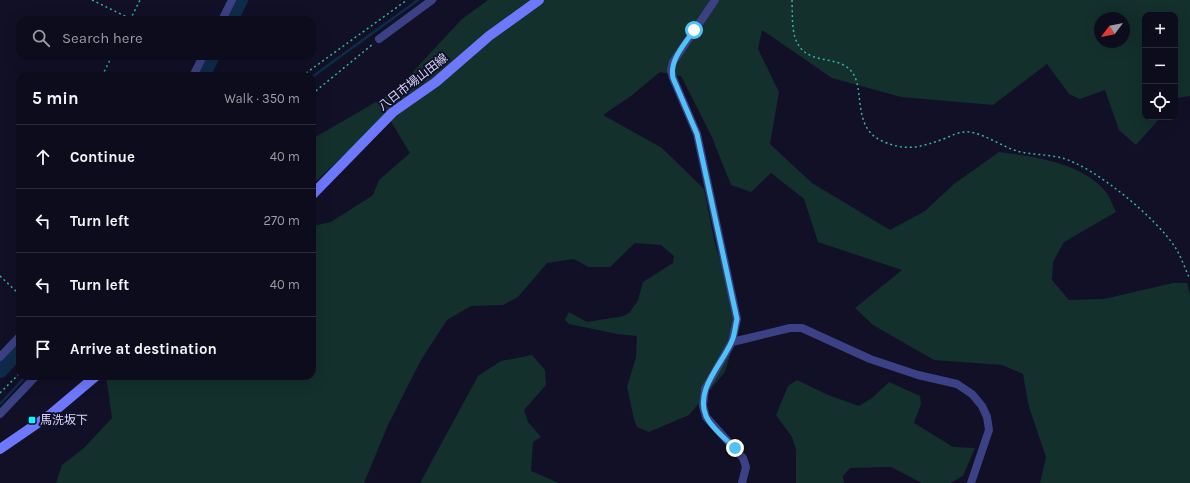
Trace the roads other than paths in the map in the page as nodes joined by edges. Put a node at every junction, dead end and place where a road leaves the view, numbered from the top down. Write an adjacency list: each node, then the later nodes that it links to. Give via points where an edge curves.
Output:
1 (232, 0): 5 (street)
2 (432, 0): 6 (street)
3 (539, 0): 9 (main road, 八日市場山田線, via 490,36 436,82 393,112)
4 (715, 0): 11 (street, via 673,62 671,70 697,134 703,158 736,308 737,319)
5 (224, 16)
6 (379, 39)
7 (201, 60): 8 (street)
8 (195, 72)
9 (316, 191)
10 (16, 340): 12 (street)
11 (732, 342): 17 (street, via 705,389 703,406 706,417 743,458 746,468); 18 (street, via 790,328 802,328 870,359 918,375 957,384 972,394 987,417 988,430)
12 (0, 357)
13 (32, 380): 15 (street)
14 (91, 380): 16 (main road, via 52,414)
15 (0, 414)
16 (1, 446)
17 (742, 483)
18 (971, 483)

